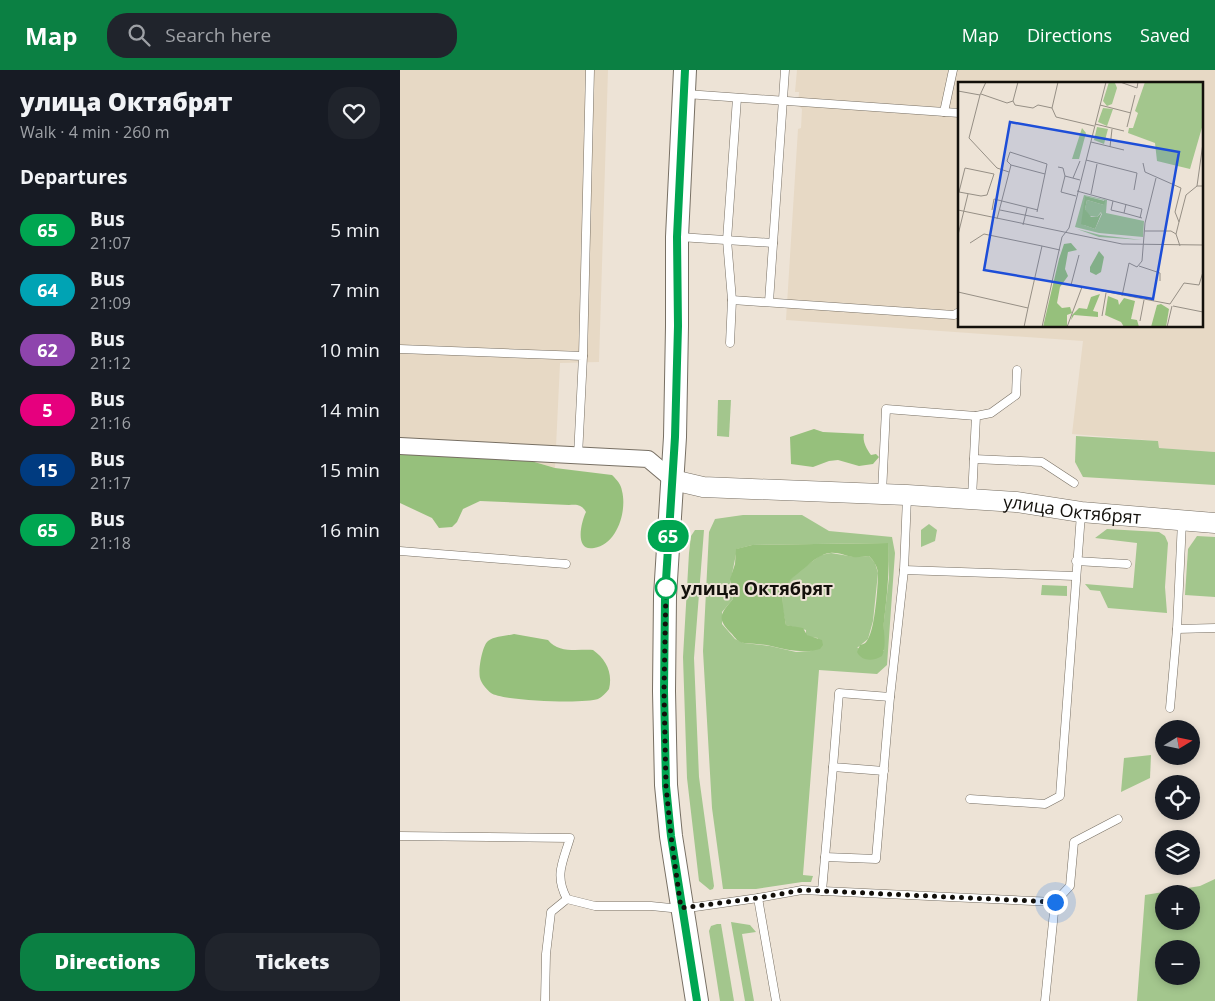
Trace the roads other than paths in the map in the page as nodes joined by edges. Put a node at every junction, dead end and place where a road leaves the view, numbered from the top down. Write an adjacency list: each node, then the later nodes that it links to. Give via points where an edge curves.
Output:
1 (590, 70): 18 (lane)
2 (685, 70): 5 (main road)
3 (785, 70): 7 (lane)
4 (954, 70): 8 (lane)
5 (684, 94): 6 (lane); 10 (main road)
6 (737, 98): 7 (lane); 11 (lane)
7 (783, 101): 8 (lane); 12 (lane)
8 (944, 112): 9 (lane)
9 (958, 113)
10 (677, 237): 11 (lane); 24 (main road)
11 (727, 240): 12 (lane); 13 (lane)
12 (773, 243): 14 (lane)
13 (732, 300): 14 (lane); 16 (lane)
14 (769, 302): 15 (lane, via 954,315)
15 (958, 313)
16 (730, 343)
17 (400, 349): 18 (lane)
18 (583, 356): 22 (lane)
19 (1017, 370): 20 (lane, via 1016,395 991,413)
20 (976, 416): 23 (lane); 26 (lane, via 886,409)
21 (400, 446): 22 (street, улица Октябрят)
22 (578, 456): 24 (street, улица Октябрят, via 648,459)
23 (974, 459): 25 (lane, via 1042,462); 28 (lane)
24 (673, 480): 26 (street, улица Октябрят, via 703,487); 52 (main road, via 665,596 664,691 666,786)
25 (1074, 483)
26 (882, 493): 27 (street, улица Октябрят)
27 (908, 495): 28 (street, улица Октябрят); 36 (lane)
28 (972, 499): 29 (street, улица Октябрят)
29 (1081, 512): 30 (street, улица Октябрят); 33 (lane)
30 (1182, 521): 31 (street, улица Октябрят); 39 (lane)
31 (1215, 523)
32 (400, 551): 34 (lane)
33 (1076, 561): 35 (lane); 37 (lane)
34 (566, 564)
35 (1127, 564)
36 (904, 570): 37 (lane); 40 (lane)
37 (1075, 576): 44 (lane, via 1060,796 1045,804)
38 (1215, 628): 39 (lane)
39 (1177, 629): 41 (lane)
40 (890, 698): 42 (lane, via 839,693); 43 (lane)
41 (1170, 708)
42 (833, 767): 43 (lane); 47 (lane)
43 (884, 771): 47 (lane, via 876,859)
44 (970, 799)
45 (1118, 819): 51 (lane, via 1074,842 1070,886)
46 (400, 836): 50 (lane, via 570,838 560,871 560,886)
47 (825, 857): 48 (lane)
48 (822, 891): 49 (lane, via 802,890); 51 (lane)
49 (758, 898): 52 (lane); 55 (lane)
50 (567, 899): 52 (lane, via 595,906); 53 (lane, via 551,912)
51 (1055, 902): 56 (lane)
52 (681, 908): 54 (main road)
53 (545, 1001)
54 (697, 1001)
55 (776, 1001)
56 (1045, 1001)

